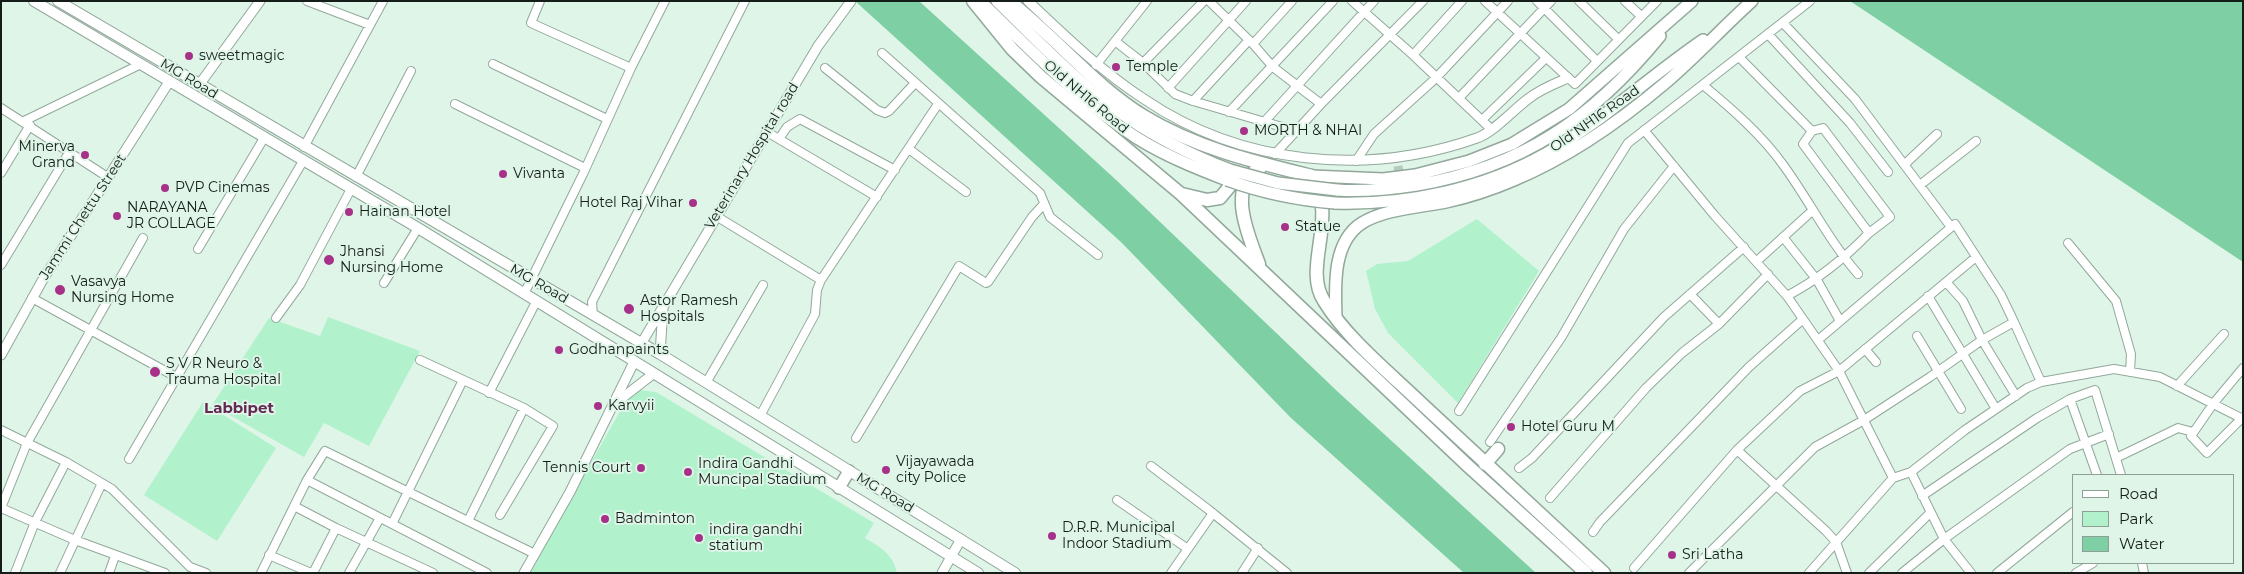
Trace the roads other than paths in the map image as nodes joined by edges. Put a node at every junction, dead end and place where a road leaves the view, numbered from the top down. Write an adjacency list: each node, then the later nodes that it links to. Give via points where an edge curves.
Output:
1 (34, 1): 36 (main road, MG Road)
2 (57, 1): 36 (street); 68 (main road, MG Road)
3 (260, 1): 68 (street)
4 (307, 1): 43 (street)
5 (383, 1): 43 (street)
6 (540, 1): 61 (street, via 531,23)
7 (665, 1): 61 (street)
8 (745, 1): 149 (street, via 592,302)
9 (851, 1): 87 (street, Veterinary Hospital road, via 818,46)
10 (973, 1): 113 (highway, via 1012,49 1041,77)
11 (980, 1): 106 (main road, Old NH16 Road, via 1072,89 1112,121 1188,165)
12 (997, 1): 106 (main road, Old NH16 Road, via 1086,86 1128,118)
13 (1009, 1): 96 (highway, via 1037,22 1106,89 1144,117)
14 (1028, 1): 58 (street)
15 (1147, 1): 49 (street)
16 (1204, 1): 56 (street)
17 (1209, 1): 41 (street)
18 (1246, 1): 41 (street)
19 (1292, 1): 50 (street)
20 (1333, 1): 60 (street)
21 (1352, 1): 37 (street)
22 (1374, 1): 37 (street)
23 (1423, 1): 45 (street)
24 (1462, 1): 52 (street)
25 (1485, 1): 38 (street)
26 (1508, 1): 38 (street)
27 (1537, 1): 35 (street)
28 (1551, 1): 35 (street)
29 (1579, 1): 48 (street)
30 (1625, 1): 39 (street)
31 (1657, 1): 39 (street)
32 (1692, 1): 40 (main road)
33 (1752, 1): 44 (main road)
34 (1810, 1): 42 (street)
35 (1544, 8): 47 (street); 55 (street)
36 (51, 12): 59 (main road, MG Road)
37 (1364, 12): 45 (street); 70 (street)
38 (1497, 13): 47 (street); 64 (street)
39 (1641, 16): 48 (street)
40 (1676, 16): 106 (main road, Old NH16 Road, bridge, via 1608,94 1544,142 1488,167 1449,179 1394,188 1337,190); 107 (main road, via 1569,109 1512,144 1469,161 1415,175 1369,179)
41 (1229, 20): 50 (street); 71 (street)
42 (1783, 22): 46 (street); 99 (street, via 1855,99)
43 (370, 25): 92 (street)
44 (1723, 26): 106 (main road, Old NH16 Road, bridge, via 1546,154 1491,178 1446,192 1400,200 1335,203 1253,190); 150 (main road, via 1657,90 1586,143 1548,165 1478,193 1448,202 1380,214 1361,223 1350,235 1338,265)
45 (1390, 34): 52 (street); 76 (street)
46 (1768, 34): 53 (street); 104 (street, via 1850,123)
47 (1520, 36): 54 (street); 72 (street)
48 (1618, 39): 55 (street)
49 (1115, 41): 56 (street); 58 (street)
50 (1251, 42): 60 (street); 73 (street)
51 (882, 53): 67 (street)
52 (1413, 54): 64 (street)
53 (1739, 57): 69 (street); 86 (street)
54 (1546, 58): 65 (street); 80 (street)
55 (1596, 60): 65 (street, via 1574,84)
56 (1143, 63): 71 (street)
57 (493, 64): 79 (street)
58 (1096, 64): 95 (street, via 1178,120 1217,137)
59 (139, 65): 66 (main road, MG Road); 82 (street)
60 (1273, 67): 70 (street); 78 (street)
61 (631, 68): 79 (street)
62 (825, 68): 67 (street, via 885,113)
63 (411, 71): 108 (street)
64 (1436, 78): 72 (street); 97 (street, via 1374,134)
65 (1568, 78): 83 (street, via 1529,97)
66 (169, 82): 89 (main road, MG Road); 109 (street, Jammi Chettu Street)
67 (914, 83): 75 (street)
68 (199, 85): 92 (main road, MG Road)
69 (1703, 85): 84 (street); 116 (street, via 1744,120 1784,165)
70 (1297, 86): 76 (street); 81 (street)
71 (1168, 88): 73 (street)
72 (1459, 98): 80 (street)
73 (1193, 101): 78 (street)
74 (455, 104): 102 (street)
75 (938, 104): 93 (street); 115 (street, via 1040,193)
76 (1321, 104): 85 (street)
77 (1, 108): 82 (street)
78 (1229, 112): 81 (street)
79 (607, 119): 102 (street)
80 (1483, 119): 83 (street)
81 (1265, 121): 85 (street)
82 (27, 123): 94 (street); 105 (street)
83 (1491, 128): 97 (street, via 1479,137 1398,162)
84 (1644, 130): 101 (street); 187 (street, via 1628,143)
85 (1296, 131): 95 (street)
86 (1812, 131): 120 (street, via 1803,144); 120 (street, via 1823,128 1890,217)
87 (766, 132): 90 (street); 117 (street, Veterinary Hospital road)
88 (1937, 134): 99 (street)
89 (264, 138): 98 (main road, MG Road); 125 (street)
90 (779, 139): 103 (street, via 787,127 800,119); 114 (street)
91 (1976, 141): 110 (street)
92 (304, 147): 108 (main road, MG Road)
93 (909, 149): 103 (street); 112 (street)
94 (70, 151): 109 (street); 130 (street)
95 (1276, 154): 97 (street)
96 (1236, 157): 100 (highway); 113 (highway, via 1230,186 1220,198 1207,200)
97 (1356, 161)
98 (303, 162): 111 (main road, MG Road); 174 (street)
99 (1905, 164): 110 (street)
100 (1266, 165): 107 (highway); 131 (highway, via 1256,170 1248,181 1241,201)
101 (1674, 166): 124 (street); 197 (street, via 1624,229)
102 (586, 168): 134 (street)
103 (895, 170): 114 (street)
104 (1888, 172)
105 (1, 173)
106 (1228, 175)
107 (1312, 176): 146 (highway, via 1318,184 1323,214 1316,281)
108 (356, 177): 134 (main road, MG Road)
109 (109, 178): 144 (street, Jammi Chettu Street)
110 (1920, 186): 119 (street)
111 (351, 189): 118 (main road, MG Road); 151 (street, via 300,285)
112 (966, 192)
113 (1181, 194): 131 (highway)
114 (877, 197): 135 (street)
115 (1044, 204): 126 (street, via 1050,217); 194 (street, via 988,282 959,266)
116 (1812, 211): 121 (street); 128 (street)
117 (716, 216): 135 (street); 147 (street, Veterinary Hospital road)
118 (418, 228): 138 (street); 140 (main road, MG Road)
119 (1952, 228): 127 (street, via 1955,224); 153 (street)
120 (1869, 233): 128 (street)
121 (1783, 237): 129 (street); 136 (street)
122 (143, 238): 156 (street)
123 (2068, 242): 172 (street, via 2116,301 2130,354)
124 (1744, 247): 129 (street); 141 (street)
125 (198, 249)
126 (1098, 256)
127 (1976, 257): 137 (street); 154 (street, via 2002,295)
128 (1844, 258): 133 (street); 136 (street)
129 (1757, 261): 132 (street)
130 (1, 266)
131 (1260, 267): 148 (highway)
132 (1768, 274): 142 (street); 155 (street)
133 (1858, 274)
134 (530, 279): 140 (street); 149 (main road, MG Road)
135 (820, 280): 188 (street, via 815,314)
136 (1816, 280): 142 (street); 153 (street)
137 (1946, 282): 143 (street); 160 (street, via 1963,301)
138 (384, 283)
139 (763, 285): 177 (street)
140 (524, 294): 145 (main road, MG Road)
141 (1690, 294): 155 (street); 204 (street)
142 (1787, 296): 152 (street)
143 (1928, 296): 162 (street); 164 (street)
144 (32, 298): 156 (street); 165 (street, Jammi Chettu Street)
145 (536, 302): 167 (main road, MG Road); 179 (street)
146 (1324, 302): 148 (highway); 150 (highway)
147 (663, 305): 161 (street, Veterinary Hospital road); 163 (street)
148 (1308, 313): 261 (highway)
149 (593, 315): 161 (main road, MG Road)
150 (1336, 317): 202 (highway)
151 (276, 318)
152 (1803, 319): 159 (street); 229 (street, via 1749,367)
153 (1840, 321): 159 (street)
154 (2014, 322): 160 (street); 176 (street)
155 (1719, 324): 216 (street, via 1682,353 1646,388)
156 (90, 330): 174 (street); 195 (street)
157 (2224, 334): 178 (street)
158 (1917, 336): 171 (street)
159 (1818, 340): 170 (street)
160 (1982, 340): 164 (street); 180 (street)
161 (641, 344): 163 (main road, MG Road)
162 (1865, 349): 168 (street); 170 (street)
163 (660, 354): 177 (main road, MG Road)
164 (1962, 354): 171 (street); 185 (street)
165 (1, 355)
166 (420, 360): 175 (street)
167 (634, 362): 173 (main road, MG Road); 182 (street)
168 (1876, 362)
169 (2243, 368): 183 (street)
170 (1839, 371): 190 (street); 198 (street, via 1800,391)
171 (1939, 371): 186 (street); 190 (street)
172 (2130, 372): 176 (street, via 2114,369); 178 (street, via 2160,377)
173 (653, 374): 182 (street); 213 (main road, MG Road)
174 (178, 378): 200 (street)
175 (463, 380): 179 (street); 214 (street)
176 (2041, 382): 180 (street)
177 (706, 383): 188 (main road, MG Road)
178 (2177, 386): 183 (street)
179 (489, 393): 184 (street)
180 (2016, 396): 185 (street)
181 (2070, 399): 193 (street, via 2095,390); 196 (street); 215 (street)
182 (615, 404): 238 (street)
183 (2213, 404): 189 (street); 192 (street)
184 (524, 408): 223 (street, via 553,426); 225 (street)
185 (1996, 409): 206 (street)
186 (1961, 410)
187 (1459, 411)
188 (760, 416): 205 (main road, MG Road)
189 (2242, 418): 192 (street, via 2207,453 2191,436)
190 (1864, 420): 209 (street); 212 (street, via 1815,447)
191 (1, 430): 195 (street)
192 (2193, 432): 199 (street, via 2178,428)
193 (2109, 434): 196 (street); 199 (street)
194 (856, 438)
195 (27, 443): 201 (street); 219 (street)
196 (2085, 444): 207 (street); 231 (street, via 2070,450)
197 (1494, 445): 202 (highway)
198 (1737, 450): 212 (street); 242 (street)
199 (2116, 458): 208 (street)
200 (129, 459)
201 (66, 462): 211 (street); 226 (street)
202 (1485, 464): 262 (highway)
203 (1150, 466): 220 (street)
204 (1519, 468)
205 (849, 471): 213 (main road); 230 (main road, MG Road)
206 (1911, 472): 209 (street); 215 (street)
207 (2097, 474)
208 (2121, 474)
209 (1893, 478): 234 (street)
210 (308, 480): 214 (street, via 324,451); 218 (street); 224 (street)
211 (102, 483): 232 (street); 243 (street, via 117,494)
212 (1775, 485): 234 (street); 263 (street)
213 (839, 488): 240 (main road, MG Road)
214 (408, 490): 225 (street); 227 (street)
215 (1922, 496): 221 (street)
216 (1550, 498)
217 (1117, 500): 236 (street)
218 (294, 506): 228 (street); 237 (street)
219 (1, 508): 226 (street)
220 (1213, 512): 235 (street); 236 (street)
221 (1930, 513): 231 (street); 266 (street)
222 (2072, 513): 269 (street)
223 (500, 514)
224 (380, 518): 227 (street); 233 (street)
225 (468, 521): 238 (street)
226 (35, 522): 232 (street); 245 (street)
227 (392, 524): 254 (street)
228 (336, 528): 233 (street); 251 (street)
229 (1593, 532)
230 (961, 539): 240 (street); 258 (main road, MG Road)
231 (1944, 539): 267 (street); 268 (street)
232 (75, 540): 239 (street); 246 (street)
233 (366, 542): 252 (street); 253 (street)
234 (1836, 542): 264 (street); 265 (street)
235 (1258, 548): 259 (street); 260 (street)
236 (1188, 549): 244 (street)
237 (269, 554): 250 (street); 251 (street)
238 (535, 554): 255 (street)
239 (115, 556): 247 (street); 248 (street)
240 (950, 556): 256 (street); 257 (main road, MG Road)
241 (2091, 564): 270 (street)
242 (1634, 568)
243 (188, 570): 249 (street)
244 (1173, 572)
245 (15, 573)
246 (60, 573)
247 (108, 573)
248 (165, 573)
249 (206, 573)
250 (261, 573)
251 (312, 573)
252 (349, 573)
253 (433, 573)
254 (487, 573)
255 (524, 573)
256 (942, 573)
257 (978, 573)
258 (1015, 573)
259 (1242, 573)
260 (1287, 573)
261 (1586, 573)
262 (1604, 573)
263 (1689, 573)
264 (1809, 573)
265 (1847, 573)
266 (1869, 573)
267 (1902, 573)
268 (1971, 573)
269 (1997, 573)
270 (2076, 573)

